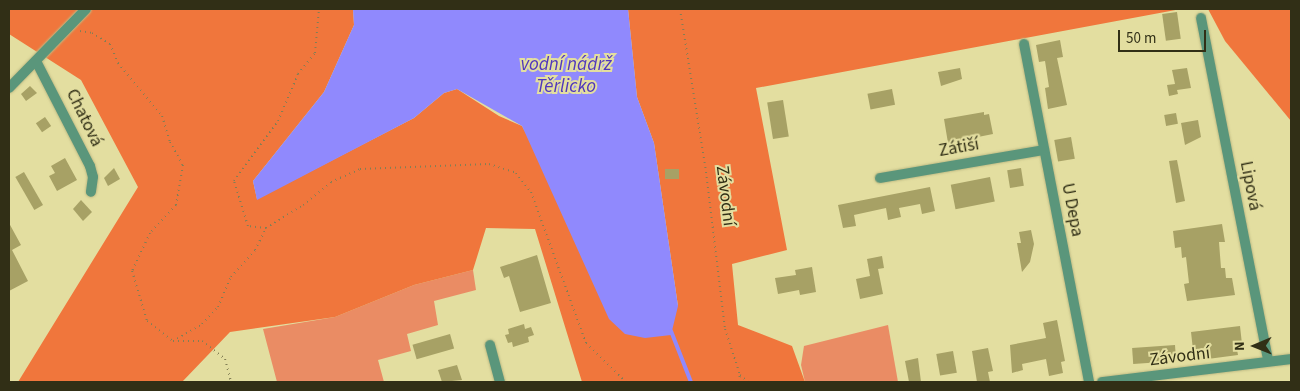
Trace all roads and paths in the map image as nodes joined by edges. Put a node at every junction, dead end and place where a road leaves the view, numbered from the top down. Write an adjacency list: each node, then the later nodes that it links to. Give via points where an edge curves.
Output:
1 (86, 9): 5 (street)
2 (319, 9): 12 (path, via 315,53 298,74 278,121 234,181 248,226)
3 (680, 9): 17 (path, Závodní, via 706,172 725,329)
4 (1201, 18): 16 (street, Lipová)
5 (66, 28): 7 (street); 13 (path, via 92,33 110,44 118,62 162,116 170,142 183,165 176,206 150,233 132,272 147,321)
6 (1024, 44): 9 (street, U Depa)
7 (36, 61): 8 (street); 11 (street, Chatová, via 90,166 93,177)
8 (9, 88)
9 (1044, 150): 10 (street, Zátiší); 23 (street, U Depa)
10 (880, 178)
11 (91, 192)
12 (266, 228): 13 (path, via 255,250 231,277 218,307 202,324); 20 (path, via 331,182 360,169 489,164 516,173 531,192 586,343)
13 (173, 341): 18 (path, via 202,340 225,358)
14 (490, 345): 19 (street)
15 (1291, 359): 16 (street, Závodní)
16 (1268, 360): 24 (street, Závodní)
17 (740, 375): 21 (path); 22 (path)
18 (231, 382)
19 (500, 382)
20 (626, 382)
21 (738, 382)
22 (748, 382)
23 (1089, 382)
24 (1102, 382)

